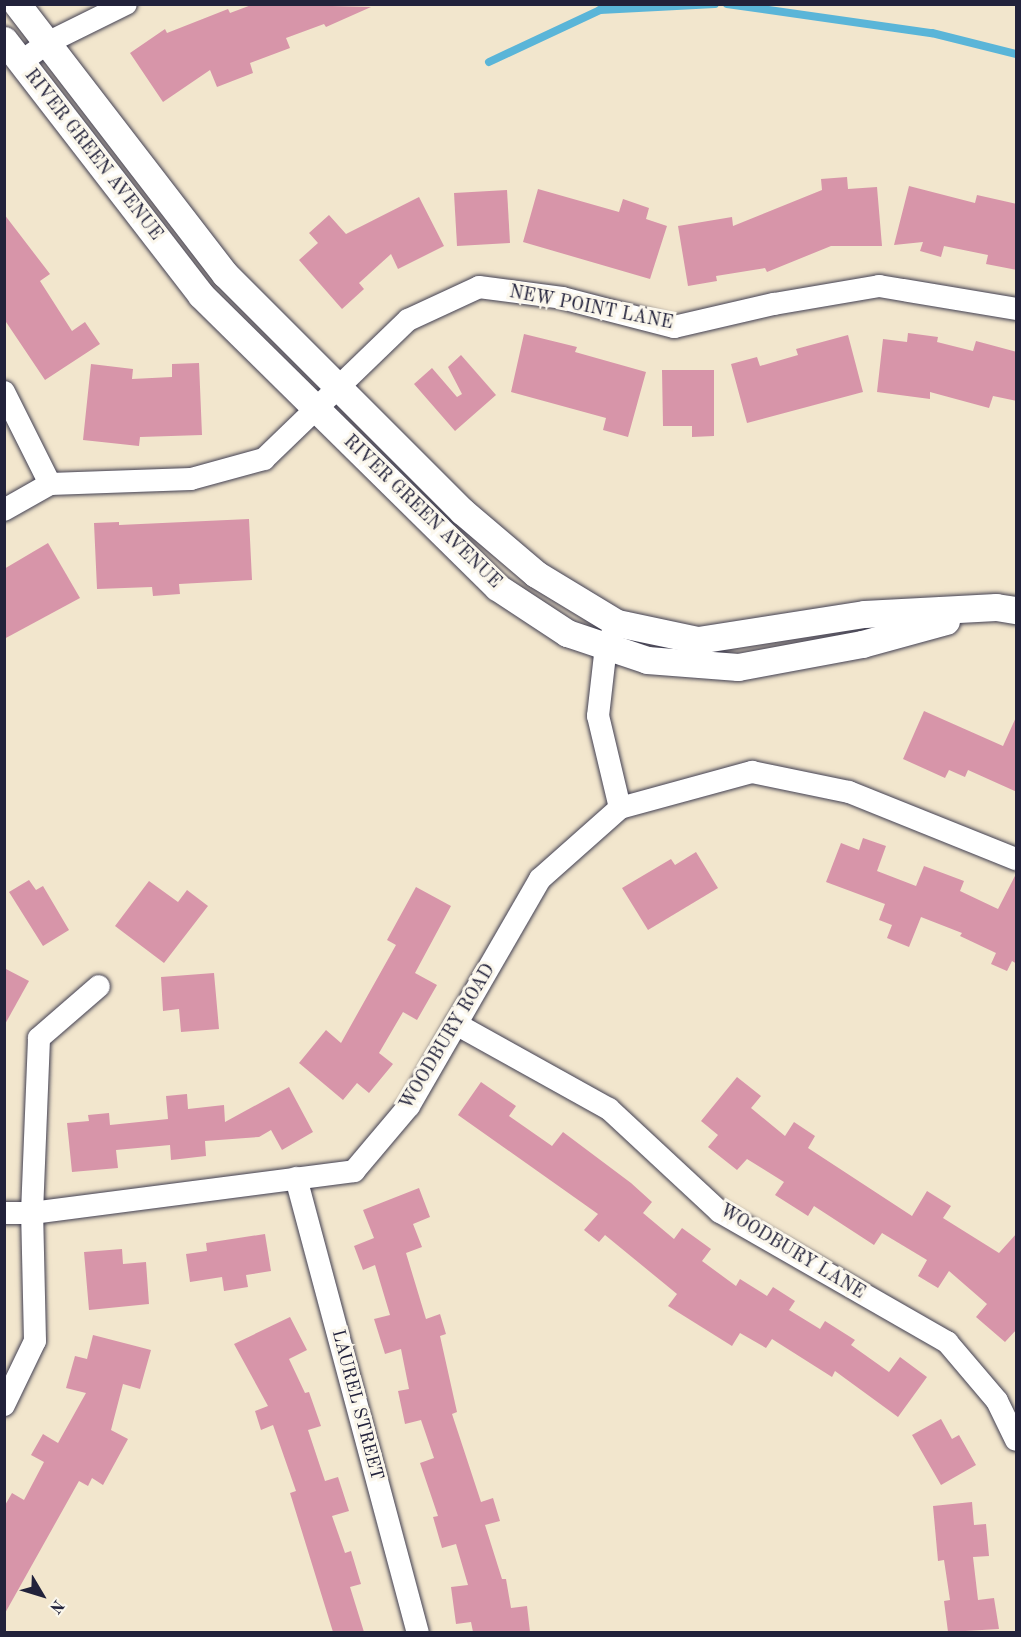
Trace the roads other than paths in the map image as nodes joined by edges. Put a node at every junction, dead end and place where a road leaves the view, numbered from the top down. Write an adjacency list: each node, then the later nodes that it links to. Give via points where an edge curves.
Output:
1 (17, 4): 4 (street, RIVER GREEN AVENUE)
2 (126, 4): 4 (street)
3 (4, 40): 5 (street, RIVER GREEN AVENUE)
4 (47, 43): 5 (street); 7 (street, RIVER GREEN AVENUE, via 225,274)
5 (21, 62): 9 (street, RIVER GREEN AVENUE, via 201,296)
6 (1017, 309): 7 (street, NEW POINT LANE, via 879,286 674,327 562,298 479,287 408,320)
7 (337, 386): 9 (street, NEW POINT LANE); 13 (street, RIVER GREEN AVENUE, via 462,511)
8 (4, 392): 10 (street)
9 (315, 407): 10 (street, NEW POINT LANE, via 264,459 191,479); 13 (street, RIVER GREEN AVENUE, via 497,587 567,633)
10 (50, 484): 11 (street)
11 (4, 510)
12 (1006, 609): 13 (street, RIVER GREEN AVENUE, via 862,644 738,667 647,660)
13 (612, 635): 14 (street, via 598,716)
14 (620, 808): 15 (street, via 752,772 849,792); 17 (street, WOODBURY ROAD, via 540,879)
15 (1017, 859)
16 (99, 986): 20 (street, via 39,1038)
17 (456, 1024): 18 (street, WOODBURY ROAD, via 409,1106 354,1171); 22 (street, WOODBURY LANE, via 609,1109 720,1212 947,1342 997,1401)
18 (296, 1178): 20 (street, WOODBURY ROAD); 23 (street, LAUREL STREET)
19 (4, 1213): 20 (street, WOODBURY ROAD)
20 (32, 1213): 21 (street, via 35,1341)
21 (4, 1405)
22 (1017, 1440)
23 (418, 1632)

